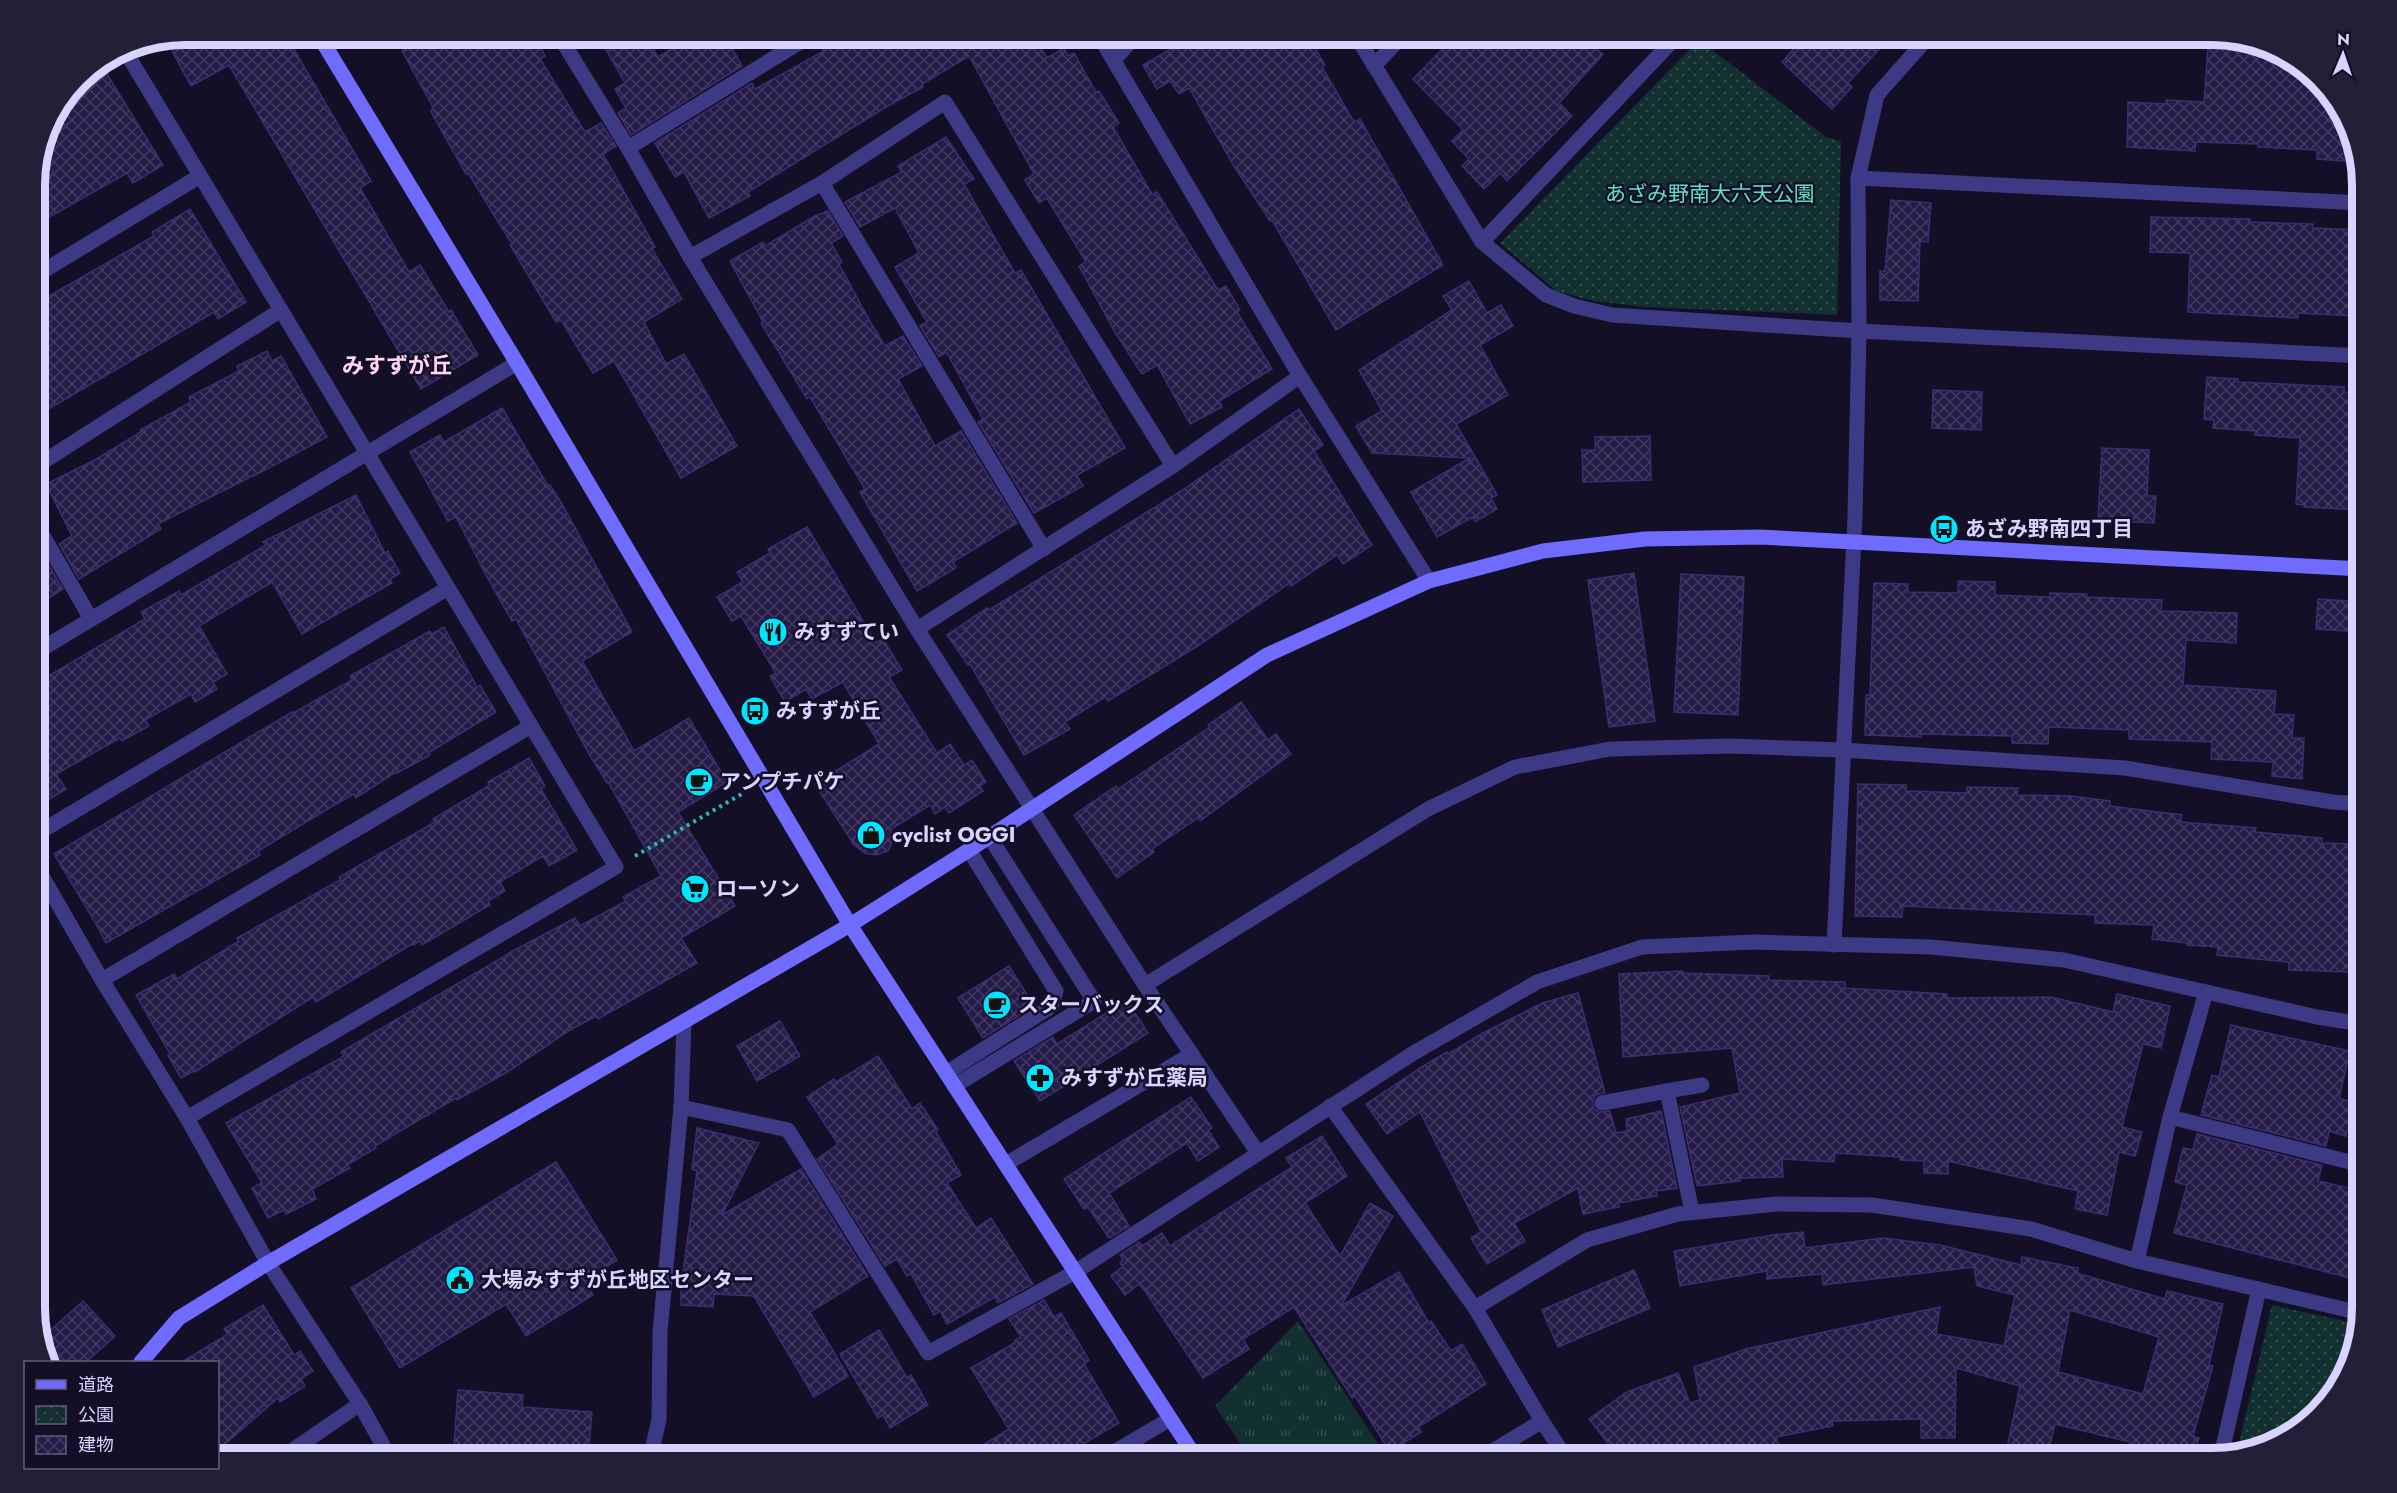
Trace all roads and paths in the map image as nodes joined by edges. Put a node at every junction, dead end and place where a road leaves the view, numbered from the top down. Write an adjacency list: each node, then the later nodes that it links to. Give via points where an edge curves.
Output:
1 (325, 45): 24 (street)
2 (564, 45): 13 (street)
3 (795, 45): 13 (street)
4 (1105, 45): 11 (street)
5 (1127, 45): 11 (street)
6 (1362, 45): 12 (street)
7 (1394, 45): 12 (street)
8 (1669, 45): 18 (street)
9 (1921, 45): 15 (street, via 1877,94)
10 (129, 57): 14 (street)
11 (1114, 60): 25 (street)
12 (1374, 66): 18 (street)
13 (628, 148): 19 (street)
14 (200, 176): 20 (street); 21 (street)
15 (1858, 178): 17 (street); 22 (street)
16 (822, 183): 19 (street); 28 (street, via 945,102); 31 (street)
17 (2352, 203)
18 (1482, 242): 22 (street, via 1546,295 1574,306 1612,315)
19 (690, 257): 36 (street)
20 (45, 270)
21 (281, 310): 26 (street); 27 (street)
22 (1859, 332): 23 (street); 30 (street)
23 (2352, 356)
24 (517, 363): 26 (street); 40 (street)
25 (1300, 376): 28 (street); 33 (street)
26 (367, 453): 34 (street); 35 (street)
27 (45, 461)
28 (1173, 466): 31 (street)
29 (45, 539): 35 (street)
30 (1854, 542): 32 (street); 33 (street, via 1760,537 1644,539 1543,551); 39 (street)
31 (1044, 549): 36 (street)
32 (2352, 568)
33 (1429, 581): 42 (street, via 1267,655)
34 (448, 588): 38 (street); 43 (street)
35 (91, 619): 37 (street)
36 (917, 629): 42 (street)
37 (45, 647)
38 (531, 726): 46 (street); 50 (street)
39 (1842, 750): 41 (street, via 2126,768); 49 (street); 51 (street, via 1731,746 1610,749 1515,767 1428,809)
40 (765, 781): 46 (path); 48 (street)
41 (2352, 803)
42 (1032, 809): 44 (street); 51 (street)
43 (45, 830)
44 (989, 836): 45 (street); 56 (street, via 1094,1001)
45 (969, 850): 48 (street); 56 (street, via 1056,991 1052,1006)
46 (616, 867): 63 (street)
47 (45, 881): 50 (street)
48 (849, 925): 54 (street); 56 (street)
49 (1834, 945): 52 (street, via 1931,947 2064,960); 61 (street, via 1754,942 1642,947 1537,982)
50 (102, 980): 63 (street)
51 (1145, 985): 55 (street)
52 (2206, 992): 53 (street); 62 (street)
53 (2352, 1022)
54 (684, 1023): 60 (street); 69 (street)
55 (1192, 1054): 64 (street); 66 (street)
56 (950, 1080): 66 (street)
57 (1702, 1085): 58 (street)
58 (1667, 1091): 59 (street); 67 (street)
59 (1602, 1103)
60 (681, 1107): 70 (street, via 788,1130 928,1353); 81 (street, via 660,1332 659,1419)
61 (1330, 1107): 64 (street); 72 (street)
62 (2170, 1117): 65 (street); 68 (street)
63 (187, 1118): 69 (street)
64 (1258, 1153): 70 (street)
65 (2352, 1162)
66 (1006, 1164): 70 (street)
67 (1692, 1212): 68 (street, via 1777,1204 1872,1205 2031,1229); 72 (street, via 1587,1240)
68 (2137, 1261): 71 (street)
69 (268, 1263): 74 (street, via 179,1318); 75 (street)
70 (1075, 1272): 76 (street)
71 (2259, 1289): 73 (street); 78 (street)
72 (1475, 1308): 77 (street)
73 (2352, 1310)
74 (142, 1361)
75 (360, 1404): 79 (street); 80 (street)
76 (1170, 1419): 82 (street); 83 (street)
77 (1542, 1421): 84 (street); 85 (street)
78 (2223, 1447)
79 (296, 1448)
80 (384, 1448)
81 (652, 1448)
82 (1121, 1448)
83 (1189, 1448)
84 (1498, 1448)
85 (1560, 1448)

